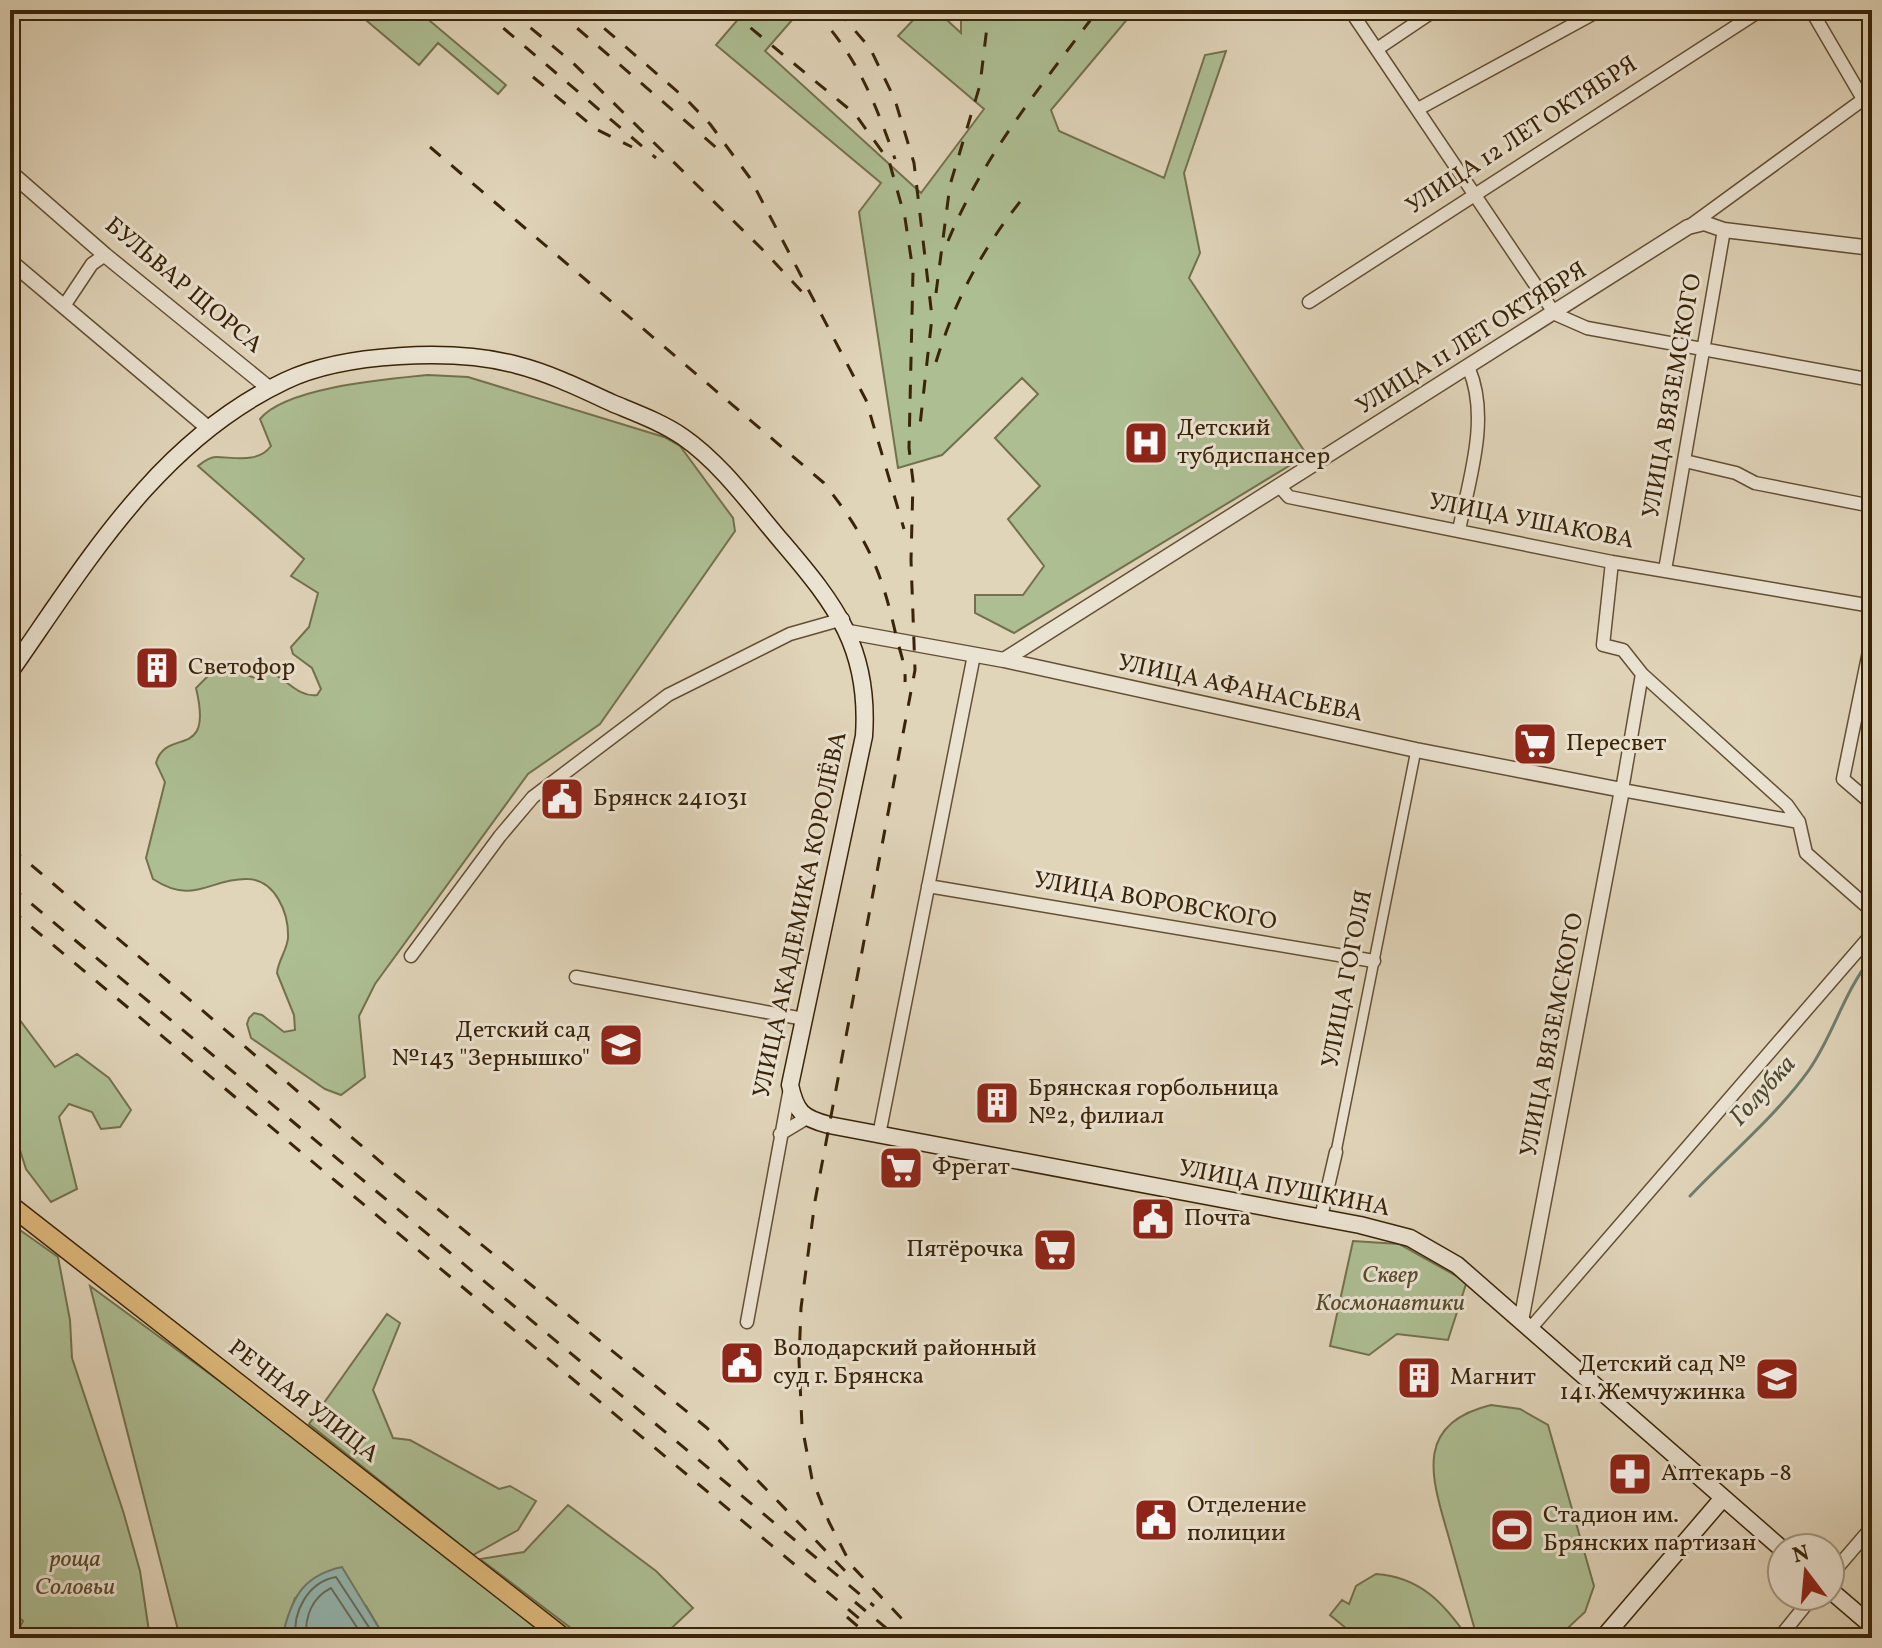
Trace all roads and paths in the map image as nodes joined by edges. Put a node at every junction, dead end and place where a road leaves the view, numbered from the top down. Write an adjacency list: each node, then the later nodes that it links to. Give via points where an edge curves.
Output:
1 (1350, 10): 6 (street)
2 (1435, 10): 6 (street)
3 (1600, 10): 8 (street)
4 (1761, 10): 10 (street, УЛИЦА 12 ЛЕТ ОКТЯБРЯ)
5 (1811, 10): 7 (street)
6 (1377, 49): 8 (street)
7 (1868, 96): 11 (street, УЛИЦА 11 ЛЕТ ОКТЯБРЯ)
8 (1418, 109): 10 (street)
9 (10, 172): 14 (street, БУЛЬВАР ЩОРСА)
10 (1473, 193): 16 (street, УЛИЦА 12 ЛЕТ ОКТЯБРЯ); 18 (street)
11 (1688, 227): 12 (street, via 1704,223); 18 (street, УЛИЦА 11 ЛЕТ ОКТЯБРЯ)
12 (1724, 230): 13 (street); 19 (street, УЛИЦА ВЯЗЕМСКОГО)
13 (1872, 248)
14 (105, 255): 17 (street, via 85,273); 22 (street, БУЛЬВАР ЩОРСА)
15 (10, 261): 17 (street)
16 (1309, 302)
17 (64, 306): 23 (street)
18 (1555, 314): 19 (street, via 1587,328); 20 (street, УЛИЦА 11 ЛЕТ ОКТЯБРЯ)
19 (1705, 351): 21 (street); 24 (street, УЛИЦА ВЯЗЕМСКОГО)
20 (1469, 369): 25 (street, УЛИЦА 11 ЛЕТ ОКТЯБРЯ); 27 (street, via 1478,404 1474,460)
21 (1872, 380)
22 (270, 389): 23 (main road, БУЛЬВАР ЩОРСА); 31 (main road, УЛИЦА АКАДЕМИКА КОРОЛЁВА, via 356,361 434,355 516,364 573,386 653,420 705,455 799,562)
23 (208, 428): 35 (main road, БУЛЬВАР ЩОРСА, via 122,513)
24 (1685, 461): 26 (street, via 1755,483); 29 (street, УЛИЦА ВЯЗЕМСКОГО)
25 (1280, 487): 27 (street, УЛИЦА УШАКОВА, via 1289,497); 34 (street, УЛИЦА 11 ЛЕТ ОКТЯБРЯ)
26 (1872, 506)
27 (1459, 530): 28 (street, УЛИЦА УШАКОВА)
28 (1612, 562): 29 (street, УЛИЦА УШАКОВА); 36 (street, via 1603,645 1623,650)
29 (1665, 570): 30 (street, УЛИЦА УШАКОВА)
30 (1872, 606)
31 (846, 626): 33 (street, УЛИЦА АФАНАСЬЕВА); 44 (street, via 790,634 668,695 533,797); 47 (main road, УЛИЦА АКАДЕМИКА КОРОЛЁВА, via 864,694 864,736)
32 (1872, 637): 39 (street, via 1843,779)
33 (974, 655): 34 (street, УЛИЦА АФАНАСЬЕВА); 41 (street)
34 (1004, 660): 37 (street, УЛИЦА АФАНАСЬЕВА)
35 (10, 672)
36 (1642, 674): 38 (street, УЛИЦА ВЯЗЕМСКОГО); 40 (street, via 1787,805)
37 (1416, 750): 38 (street, УЛИЦА АФАНАСЬЕВА); 45 (street, УЛИЦА ГОГОЛЯ)
38 (1622, 790): 40 (street); 56 (street, УЛИЦА ВЯЗЕМСКОГО)
39 (1872, 804)
40 (1799, 822): 42 (street, via 1806,853)
41 (928, 886): 45 (street, УЛИЦА ВОРОВСКОГО); 51 (street)
42 (1872, 911)
43 (1872, 934): 56 (street)
44 (411, 956)
45 (1374, 961): 52 (street, УЛИЦА ГОГОЛЯ)
46 (576, 977): 47 (street)
47 (804, 1019): 48 (main road, УЛИЦА АКАДЕМИКА КОРОЛЁВА)
48 (790, 1085): 49 (main road, via 795,1109); 50 (street, УЛИЦА АКАДЕМИКА КОРОЛЁВА)
49 (805, 1119): 50 (street); 51 (main road, УЛИЦА ПУШКИНА)
50 (780, 1134): 55 (street, УЛИЦА АКАДЕМИКА КОРОЛЁВА)
51 (879, 1135): 54 (main road, УЛИЦА ПУШКИНА)
52 (1336, 1152): 54 (street, УЛИЦА ГОГОЛЯ)
53 (10, 1205): 64 (main road, РЕЧНАЯ УЛИЦА)
54 (1321, 1217): 56 (main road, УЛИЦА ПУШКИНА, via 1410,1238 1457,1265)
55 (747, 1322)
56 (1525, 1325): 57 (main road, УЛИЦА ПУШКИНА)
57 (1723, 1498): 59 (main road, УЛИЦА ПУШКИНА); 65 (main road)
58 (1872, 1527): 60 (street)
59 (1766, 1535)
60 (1846, 1557)
61 (1846, 1604): 63 (main road)
62 (1800, 1612): 66 (street)
63 (1872, 1626)
64 (564, 1638)
65 (1603, 1638)
66 (1779, 1638)

